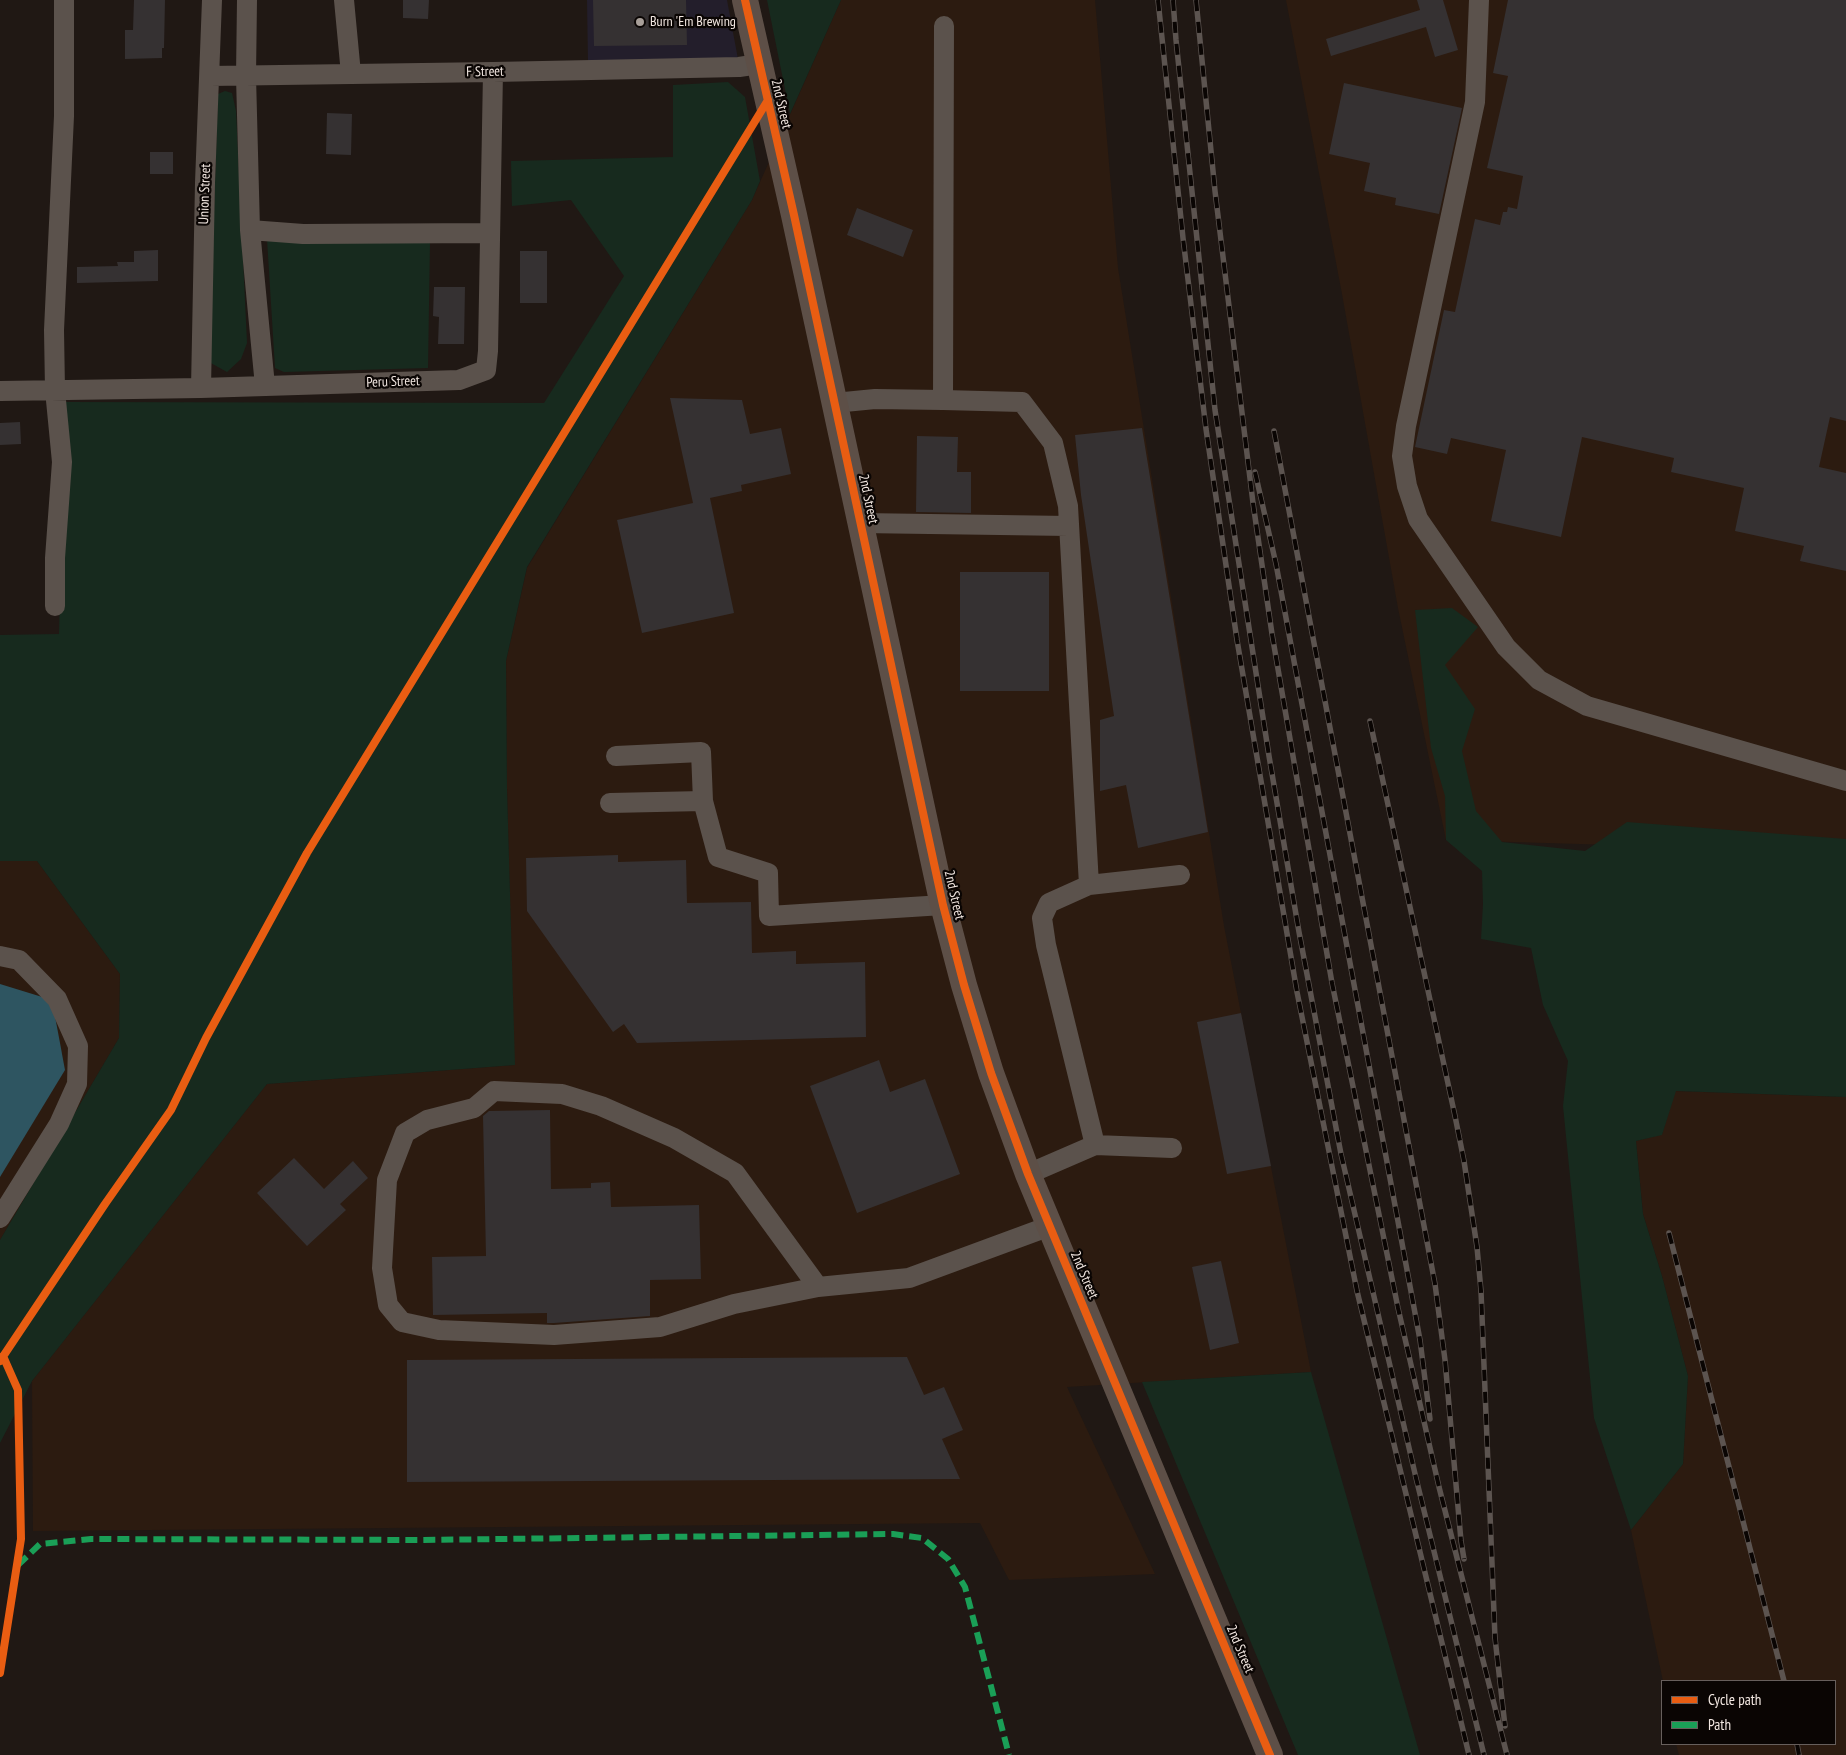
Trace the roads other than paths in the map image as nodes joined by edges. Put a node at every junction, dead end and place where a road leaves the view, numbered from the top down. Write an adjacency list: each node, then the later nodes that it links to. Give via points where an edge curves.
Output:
1 (64, 0): 17 (street, via 64,116 54,330)
2 (212, 0): 11 (street, Union Street)
3 (247, 0): 12 (street)
4 (344, 0): 10 (street)
5 (745, 0): 8 (main road, 2nd Street)
6 (1479, 0): 25 (street, via 1475,102 1402,456 1407,486 1418,519 1506,646 1539,680 1587,706)
7 (944, 26): 19 (street)
8 (759, 64): 9 (street, F Street); 20 (main road, 2nd Street)
9 (493, 72): 10 (street, F Street); 14 (street, Peru Street)
10 (351, 74): 12 (street, F Street)
11 (210, 76): 12 (street, F Street); 16 (street, Union Street)
12 (246, 76): 13 (street)
13 (250, 230): 14 (street, via 303,234); 15 (street)
14 (490, 233): 15 (street, Peru Street, via 486,370 459,380)
15 (265, 386): 16 (street, Peru Street)
16 (200, 388): 17 (street, Peru Street)
17 (55, 390): 18 (street, Peru Street); 23 (street, via 62,462)
18 (0, 391)
19 (943, 400): 20 (street, via 875,398); 22 (street, via 1022,402 1053,443 1068,506)
20 (834, 403): 21 (main road, 2nd Street)
21 (860, 523): 22 (street); 30 (main road, 2nd Street)
22 (1069, 526): 29 (street)
23 (55, 606)
24 (616, 756): 26 (street, via 701,752)
25 (1846, 781)
26 (703, 801): 27 (street); 30 (street, via 718,857 768,873 769,916)
27 (610, 803)
28 (1180, 875): 29 (street)
29 (1089, 885): 32 (street, via 1049,903 1042,918)
30 (943, 905): 34 (main road, 2nd Street, via 991,1073)
31 (0, 956): 35 (street, via 19,960 57,999 78,1046 78,1084 59,1124)
32 (1095, 1146): 33 (street); 34 (street)
33 (1172, 1148)
34 (1028, 1174): 36 (main road, 2nd Street)
35 (0, 1218)
36 (1050, 1226): 37 (street, via 909,1278); 38 (main road, 2nd Street)
37 (818, 1287): 37 (street, via 734,1304 660,1327 554,1334 439,1330 402,1322 388,1305 382,1268 387,1180 405,1133 427,1120 474,1108 494,1091 562,1094 601,1106 674,1138 735,1173)
38 (1270, 1755)

